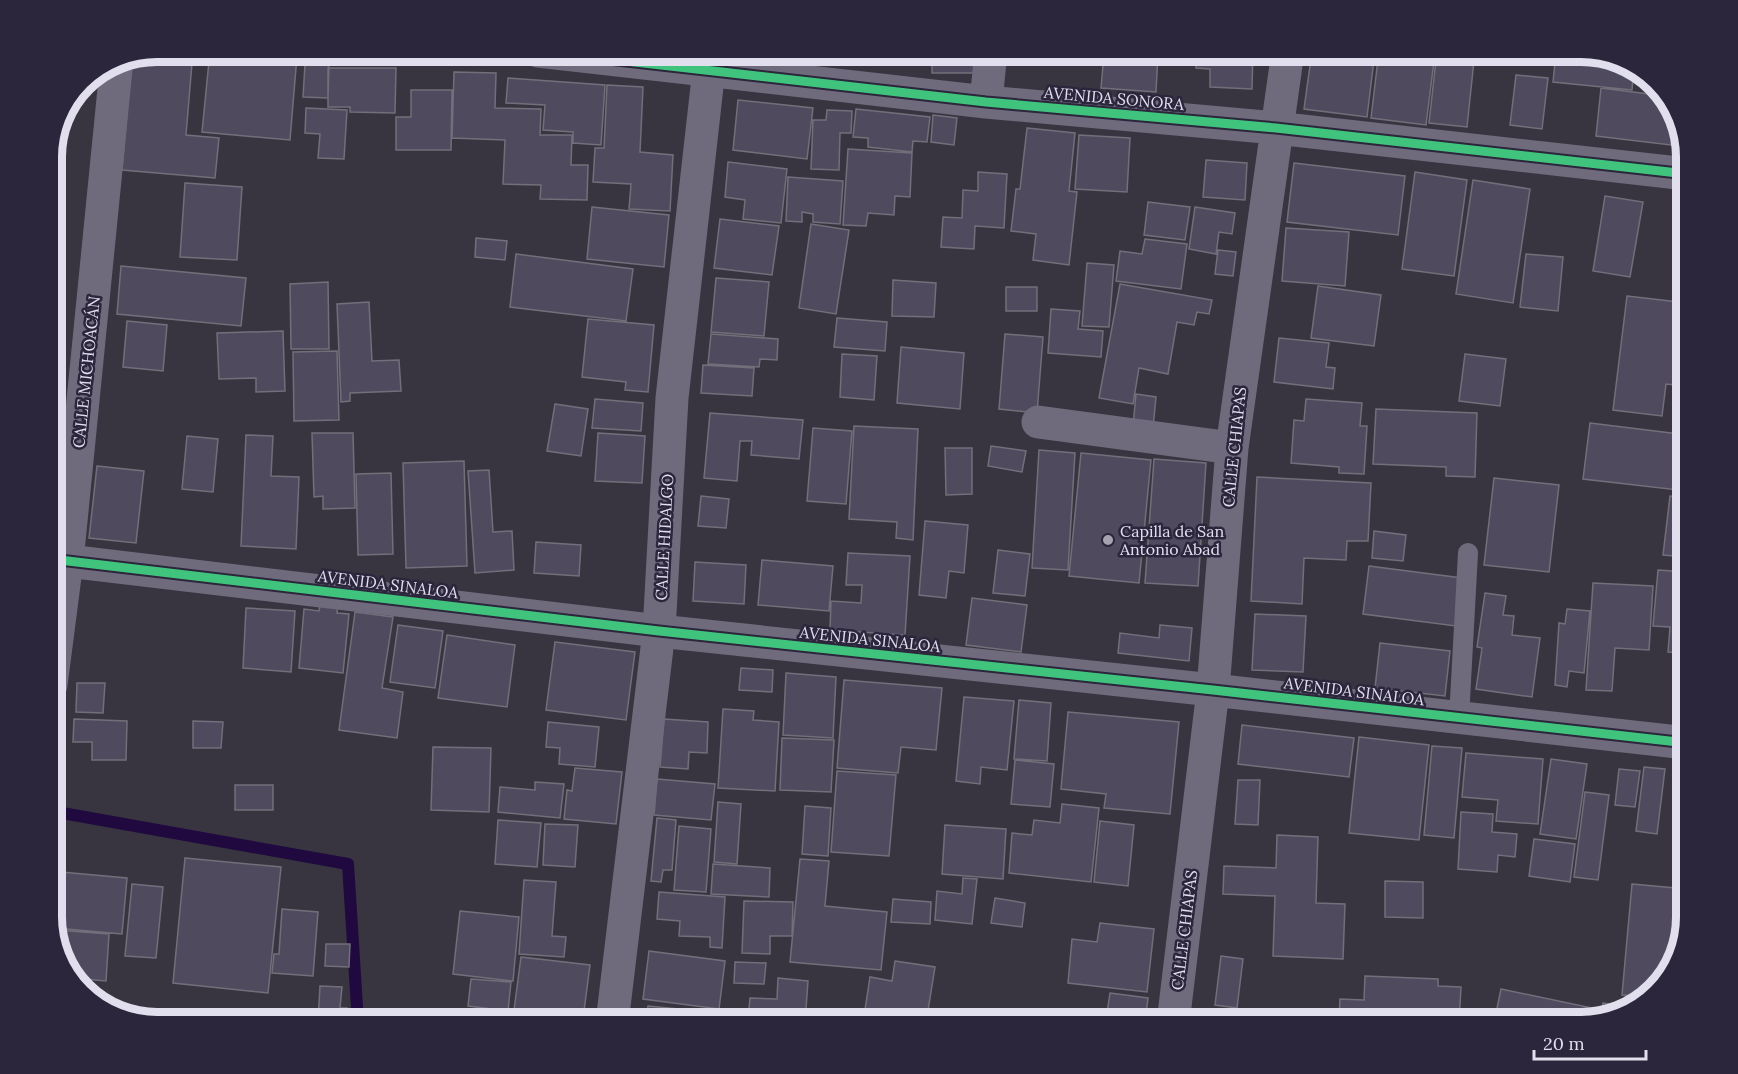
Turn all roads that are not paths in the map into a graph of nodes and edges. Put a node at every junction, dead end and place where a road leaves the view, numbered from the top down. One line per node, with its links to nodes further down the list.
1 (710, 61): 5 (street, AVENIDA SONORA); 13 (street, CALLE HIDALGO)
2 (990, 61): 5 (street)
3 (1286, 61): 6 (street, CALLE CHIAPAS)
4 (116, 71): 10 (street, CALLE MICHOACÁN)
5 (986, 102): 6 (street, AVENIDA SONORA)
6 (1276, 128): 7 (street, AVENIDA SONORA); 9 (street, CALLE CHIAPAS)
7 (1676, 173)
8 (1038, 422): 9 (street)
9 (1232, 448): 14 (street, CALLE CHIAPAS)
10 (62, 534)
11 (1468, 553): 15 (lane)
12 (62, 560): 13 (street, AVENIDA SINALOA)
13 (659, 632): 14 (street, AVENIDA SINALOA); 17 (street, CALLE HIDALGO)
14 (1214, 690): 15 (street, AVENIDA SINALOA); 18 (street, CALLE CHIAPAS)
15 (1459, 718): 16 (street, AVENIDA SINALOA)
16 (1676, 742)
17 (613, 1012)
18 (1174, 1012)

